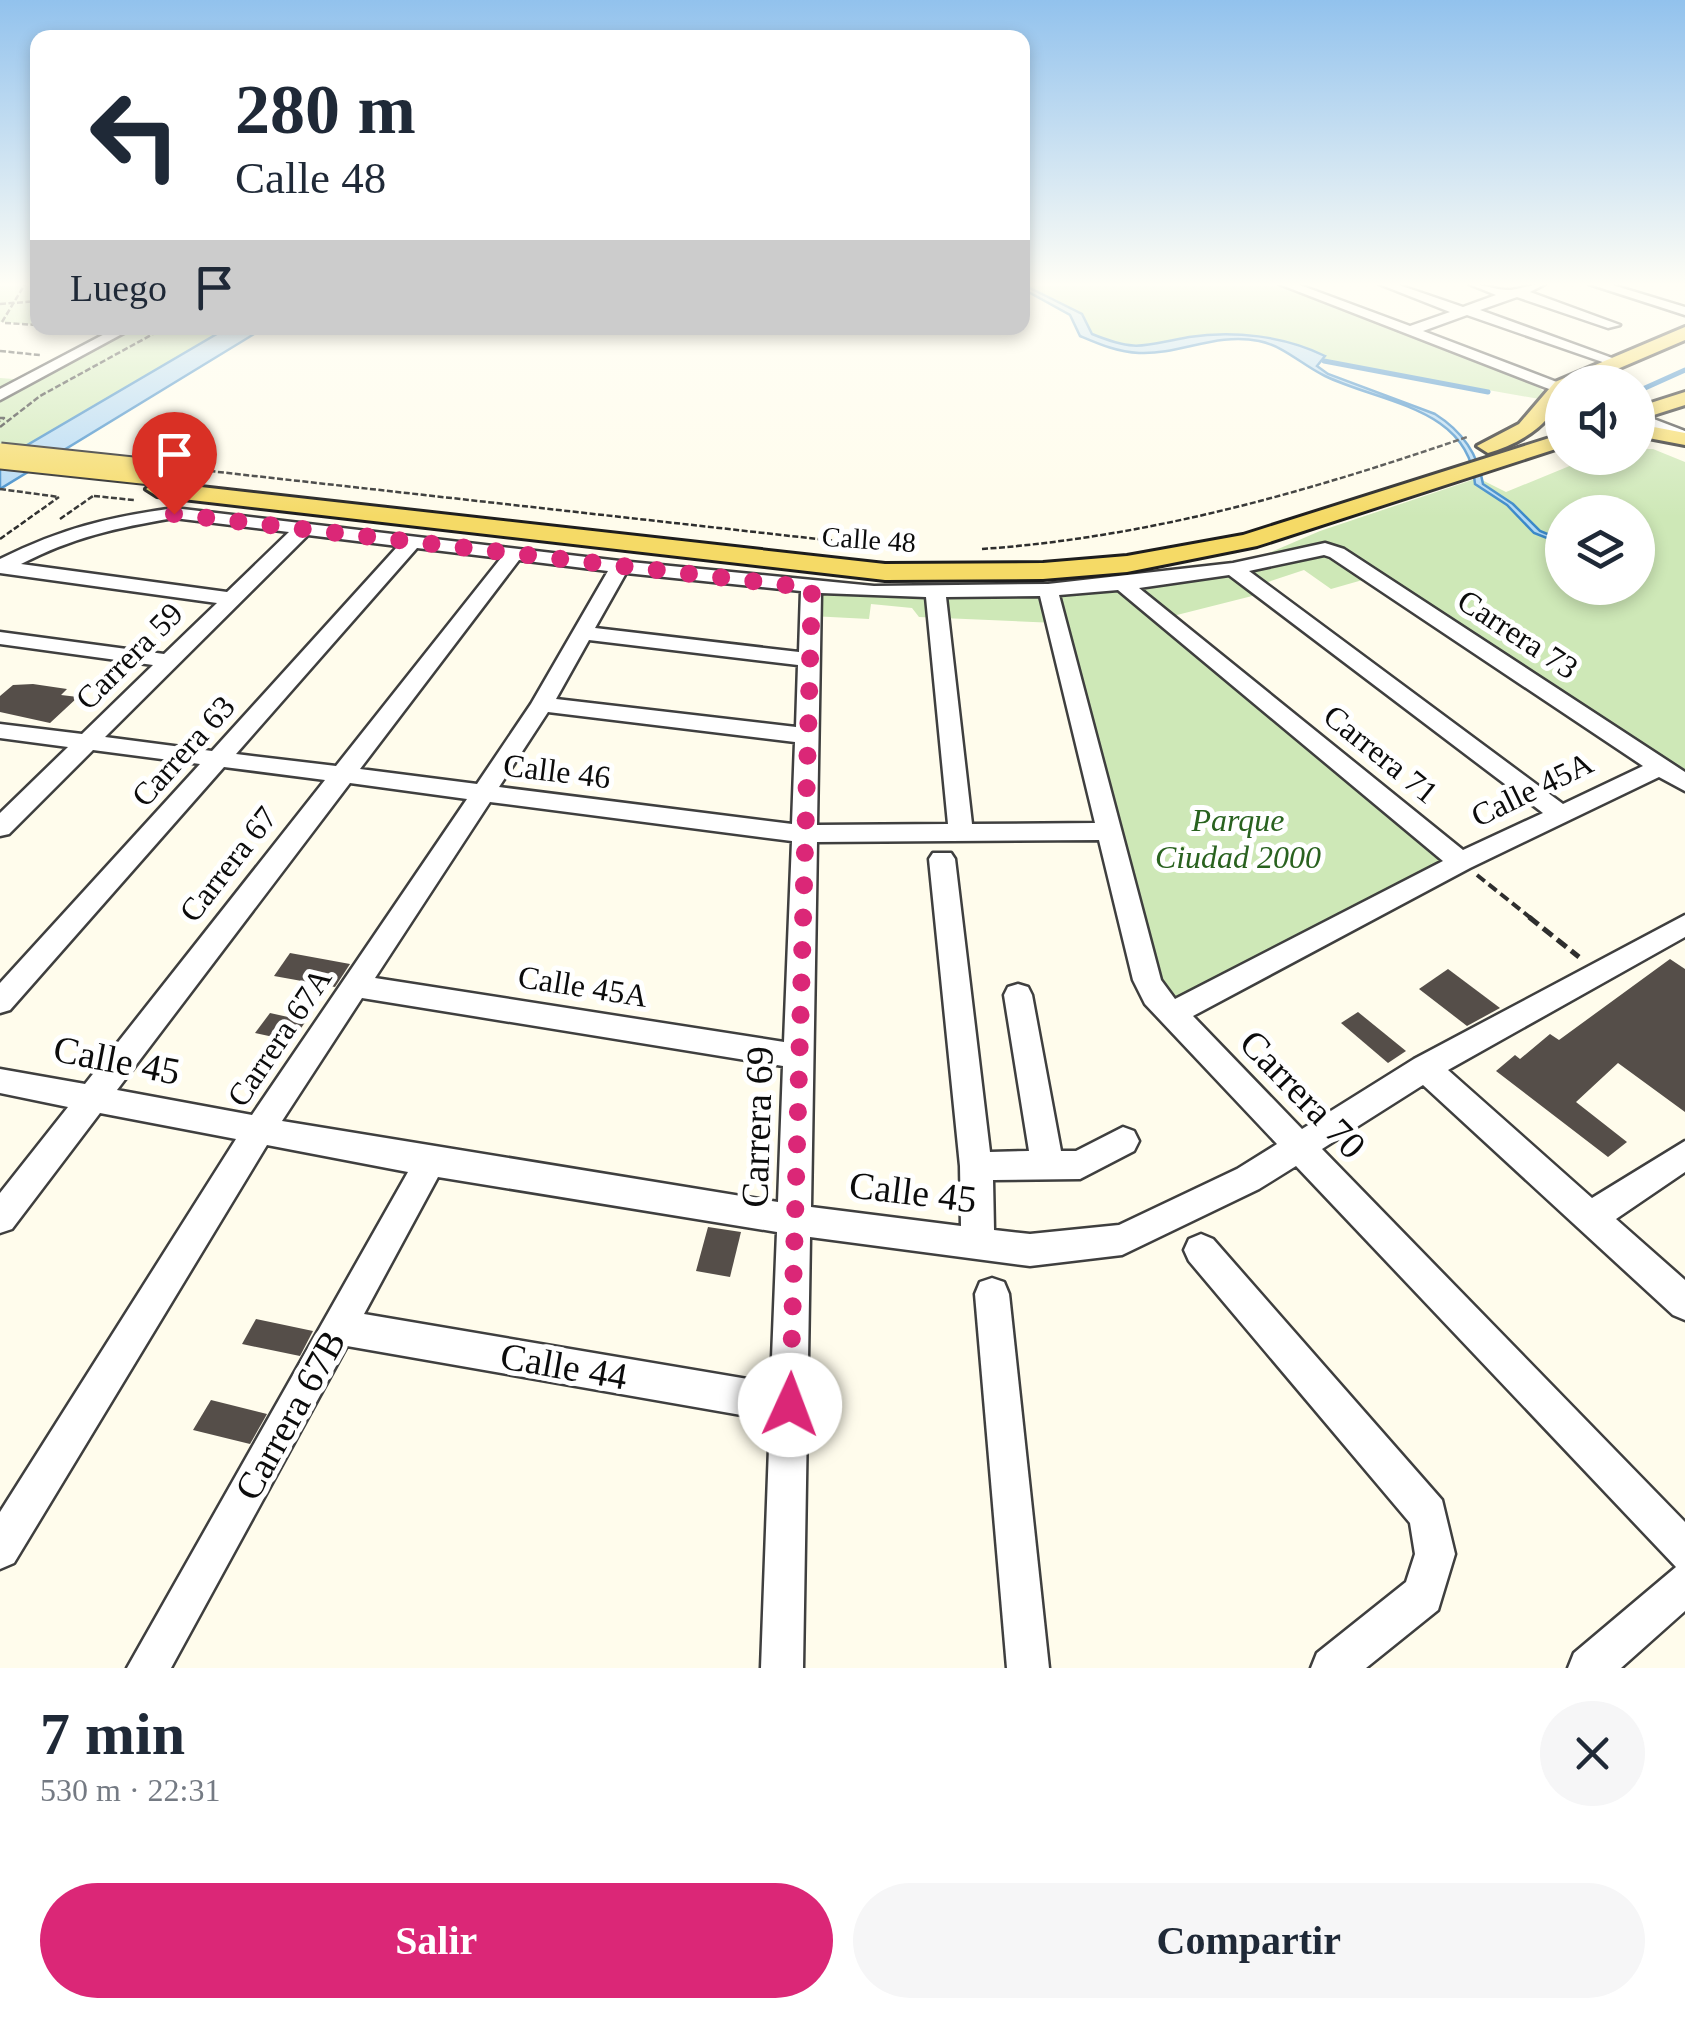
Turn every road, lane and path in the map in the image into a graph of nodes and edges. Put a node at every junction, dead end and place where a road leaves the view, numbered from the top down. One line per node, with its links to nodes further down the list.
1 (62, 362): 8 (street)
2 (102, 362): 13 (path)
3 (1491, 362): 6 (street)
4 (1618, 362): 5 (main road, Calle 48)
5 (1612, 365)
6 (1525, 375): 7 (main road)
7 (1545, 391)
8 (0, 395)
9 (1682, 401): 11 (main road)
10 (1545, 408): 34 (main road, Calle 48)
11 (1655, 410)
12 (1655, 424): 16 (street)
13 (0, 427)
14 (1655, 433): 16 (main road)
15 (1474, 435): 25 (path)
16 (1685, 438)
17 (1545, 446): 34 (main road, Calle 48)
18 (0, 456): 20 (main road, Calle 48, bridge)
19 (0, 472): 29 (main road, Calle 48)
20 (187, 472): 26 (path); 34 (main road, Calle 48)
21 (0, 489): 23 (path)
22 (303, 529): 24 (street, Calle 48); 30 (street, Calle 48); 38 (street, Carrera 59)
23 (0, 539)
24 (412, 542): 28 (street, Calle 48); 47 (street, Carrera 63)
25 (979, 549)
26 (924, 550)
27 (1313, 552): 32 (street, Calle 48); 48 (street, Carrera 73)
28 (514, 554): 31 (street, Calle 48); 49 (street, Carrera 67)
29 (746, 559): 33 (main road, Calle 48); 36 (main road)
30 (0, 567): 38 (street)
31 (620, 567): 36 (street, Calle 48); 39 (street, Carrera 67A)
32 (1232, 569): 35 (street, Calle 48); 52 (street)
33 (885, 572): 34 (main road, Calle 48); 36 (main road)
34 (1042, 572): 35 (street, Calle 48); 37 (street, Calle 48); 54 (street, Carrera 70)
35 (1122, 584): 58 (street, Carrera 71)
36 (812, 588): 37 (street, Calle 48); 41 (street, Carrera 69)
37 (936, 593): 55 (street)
38 (233, 599): 42 (street, Carrera 59)
39 (582, 632): 41 (street); 43 (street, Carrera 67A)
40 (0, 638): 42 (street)
41 (811, 660): 45 (street, Carrera 69)
42 (170, 661): 46 (street, Carrera 59)
43 (542, 704): 45 (street); 51 (street, Carrera 67A)
44 (0, 731): 46 (street, Calle 46)
45 (808, 736): 56 (street, Carrera 69)
46 (88, 742): 47 (street, Calle 46); 53 (street, Carrera 59)
47 (222, 757): 49 (street, Calle 46); 63 (street, Carrera 63)
48 (1660, 767): 50 (street, Carrera 73); 52 (street, Calle 45A)
49 (342, 776): 51 (street, Calle 46); 68 (street, Carrera 67)
50 (1685, 783)
51 (485, 795): 56 (street, Calle 46); 61 (street, Carrera 67A)
52 (1559, 813): 58 (street, Calle 45A)
53 (0, 828)
54 (1108, 831): 55 (street, Calle 46); 64 (street, Carrera 70)
55 (961, 833): 56 (street, Calle 46)
56 (806, 834): 65 (street, Carrera 69)
57 (942, 859): 74 (street)
58 (1461, 862): 60 (path); 64 (street, Calle 45A)
59 (1685, 925): 60 (street, Calle 45)
60 (1598, 973): 66 (street, Calle 45)
61 (356, 986): 65 (street, Calle 45A); 69 (street, Carrera 67A)
62 (1018, 995): 75 (street)
63 (0, 1002)
64 (1170, 1015): 71 (street, Carrera 70)
65 (799, 1056): 78 (street, Carrera 69)
66 (1424, 1068): 71 (street, Calle 45); 76 (street)
67 (0, 1082): 68 (street, Calle 45)
68 (90, 1098): 69 (street, Calle 45); 77 (street, Carrera 67)
69 (259, 1130): 73 (street, Calle 45); 85 (street, Carrera 67A)
70 (1124, 1141): 75 (street)
71 (1299, 1146): 79 (street, Calle 45); 86 (street, Carrera 70)
72 (1685, 1155): 76 (street)
73 (430, 1162): 78 (street, Calle 45); 83 (street, Carrera 67B)
74 (976, 1166): 75 (street); 79 (street)
75 (1048, 1168)
76 (1591, 1217): 82 (street)
77 (0, 1218)
78 (795, 1220): 79 (street, Calle 45); 84 (street, Carrera 69)
79 (978, 1243)
80 (1202, 1250): 91 (street)
81 (992, 1294): 90 (street)
82 (1685, 1302)
83 (339, 1326): 84 (street, Calle 44); 88 (street, Carrera 67B)
84 (790, 1405): 89 (street, Carrera 69)
85 (0, 1549)
86 (1685, 1551)
87 (1685, 1584): 92 (street)
88 (148, 1668)
89 (782, 1668)
90 (1028, 1668)
91 (1332, 1668)
92 (1589, 1668)

